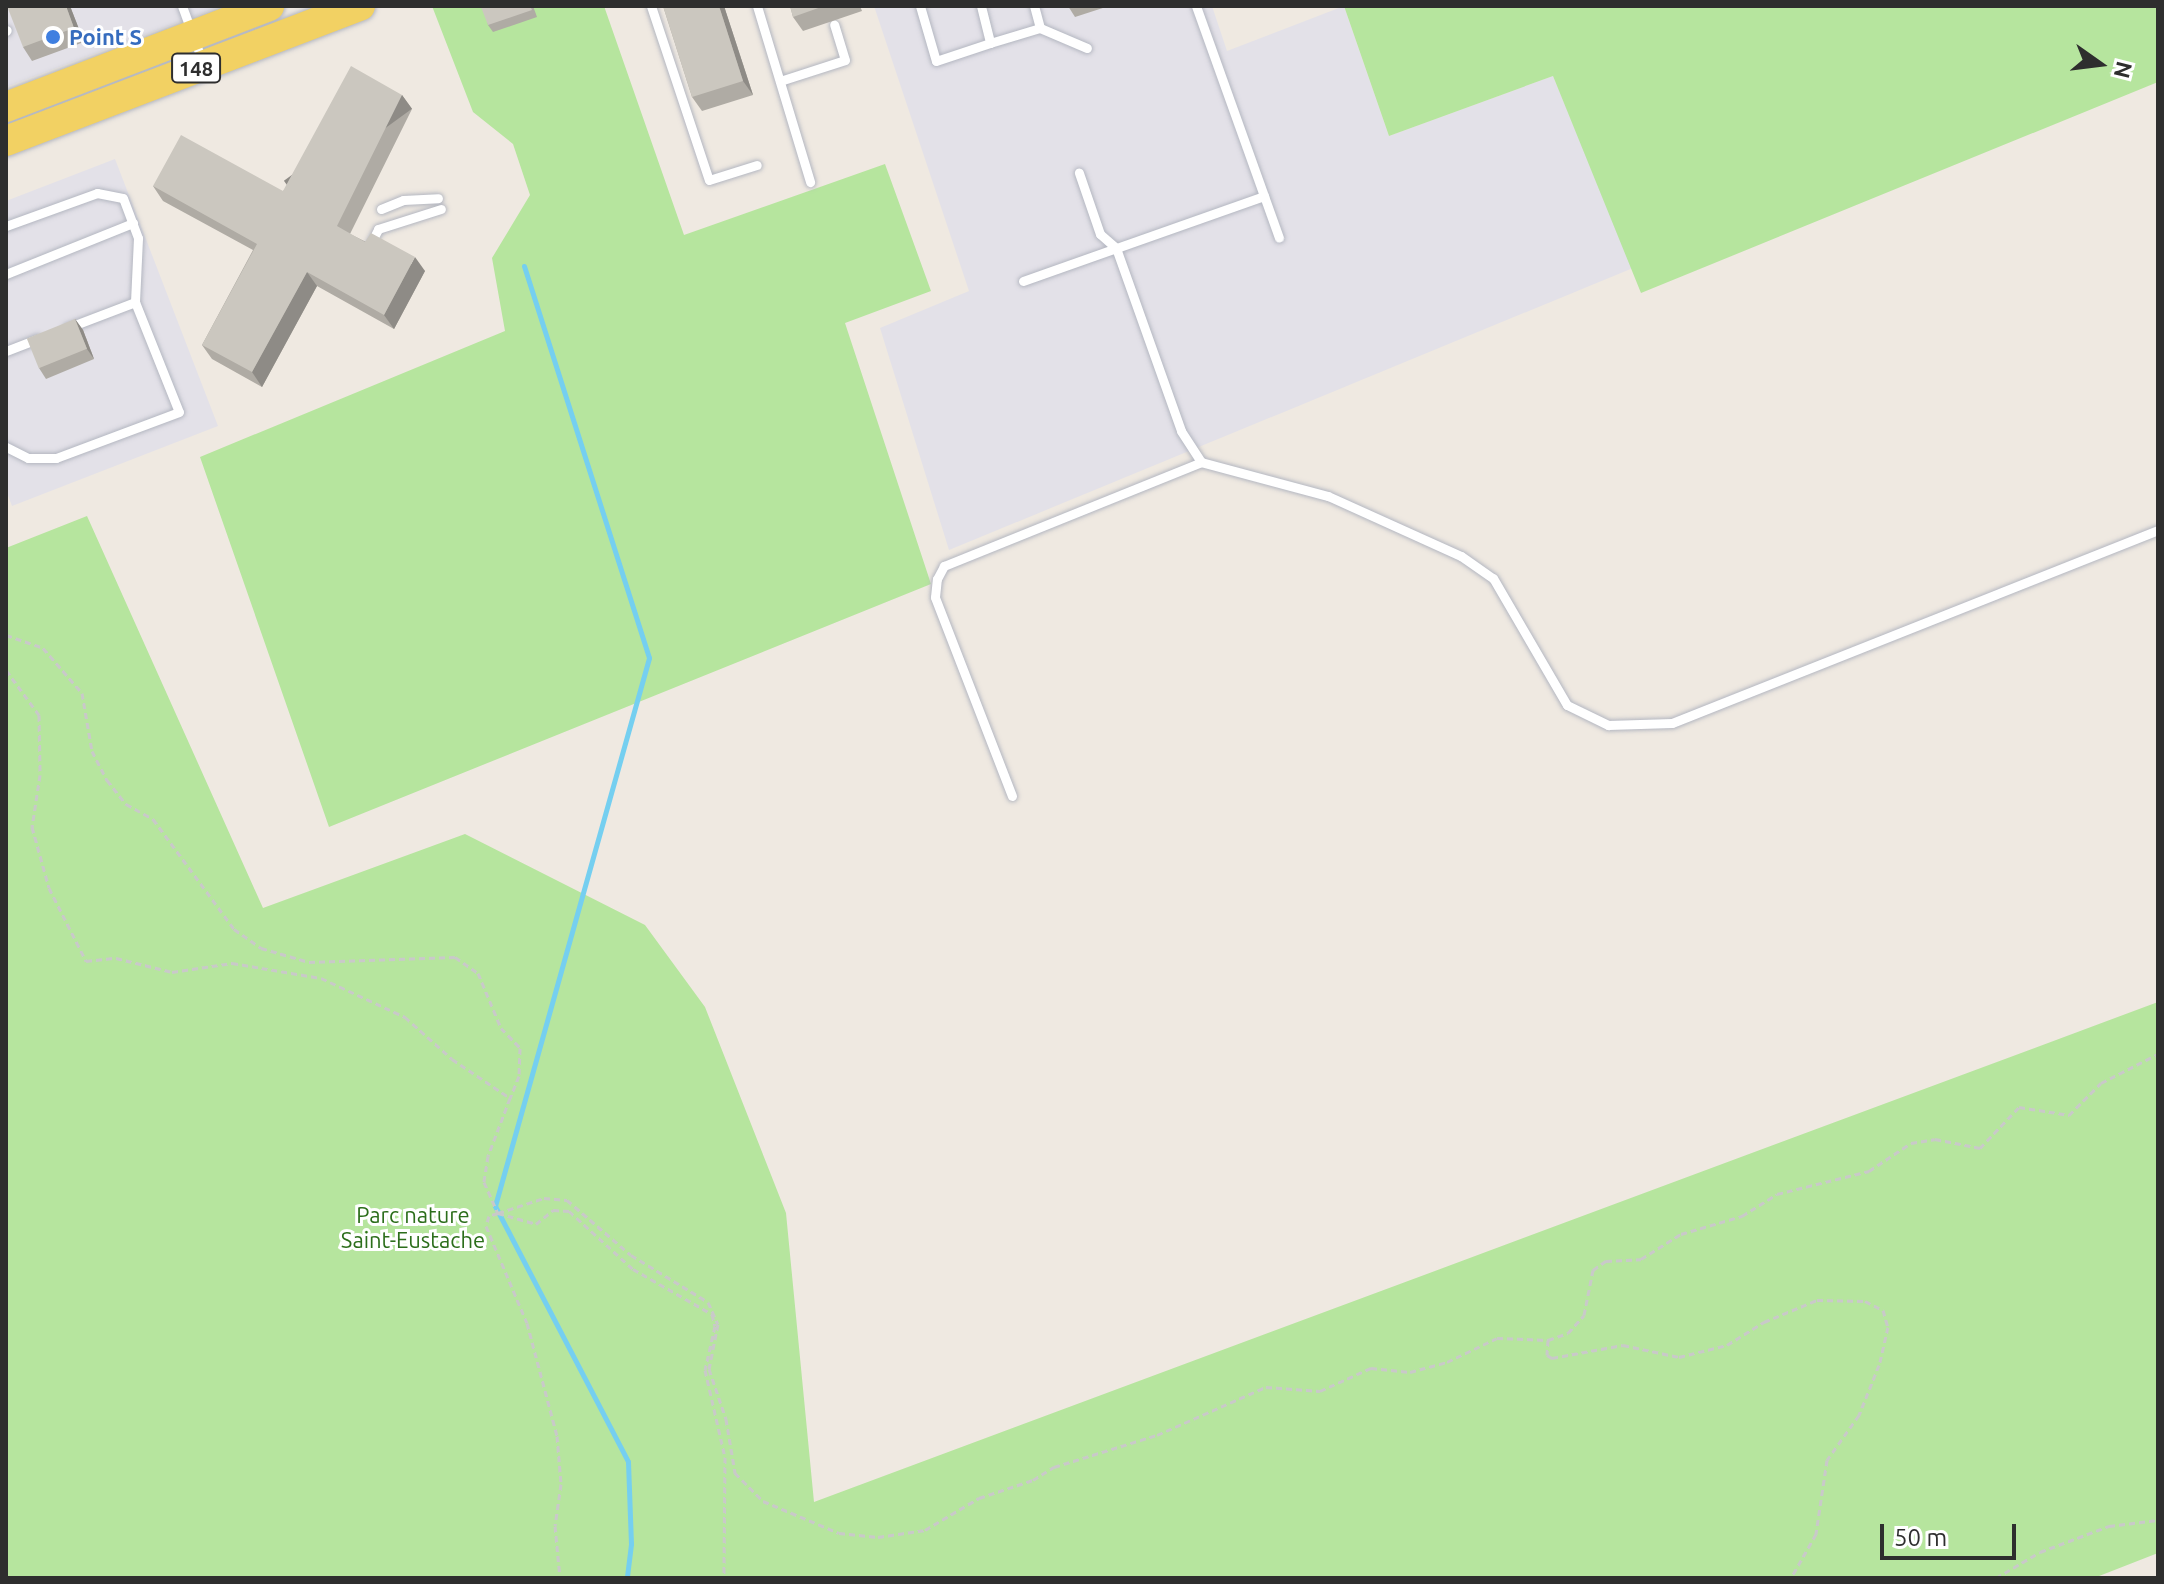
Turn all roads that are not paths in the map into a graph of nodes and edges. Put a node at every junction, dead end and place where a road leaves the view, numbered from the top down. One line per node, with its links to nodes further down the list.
1 (182, 6): 12 (lane)
2 (360, 6): 9 (main road, 148)
3 (651, 6): 19 (lane)
4 (757, 6): 16 (lane)
5 (920, 6): 13 (lane)
6 (981, 6): 13 (lane)
7 (1034, 6): 11 (lane)
8 (1196, 6): 22 (lane)
9 (264, 19): 12 (main road, 148); 15 (main road, 148)
10 (834, 25): 16 (lane)
11 (1040, 28): 13 (lane); 14 (lane)
12 (193, 35): 15 (lane); 17 (main road, 148)
13 (990, 43)
14 (1087, 48)
15 (204, 65): 18 (main road, 148)
16 (780, 81): 21 (lane)
17 (6, 107)
18 (7, 136)
19 (757, 165)
20 (1079, 173): 30 (lane)
21 (810, 182)
22 (1264, 196): 28 (lane); 30 (lane)
23 (438, 198): 24 (lane)
24 (381, 209)
25 (441, 209): 29 (lane)
26 (133, 223): 27 (lane); 31 (lane); 33 (lane)
27 (6, 226)
28 (1279, 238)
29 (368, 248)
30 (1116, 248): 32 (lane); 36 (lane)
31 (6, 274)
32 (1023, 281)
33 (135, 302): 34 (lane); 35 (lane)
34 (6, 351)
35 (6, 447)
36 (1201, 462): 37 (lane); 38 (lane)
37 (2158, 530)
38 (1012, 796)

